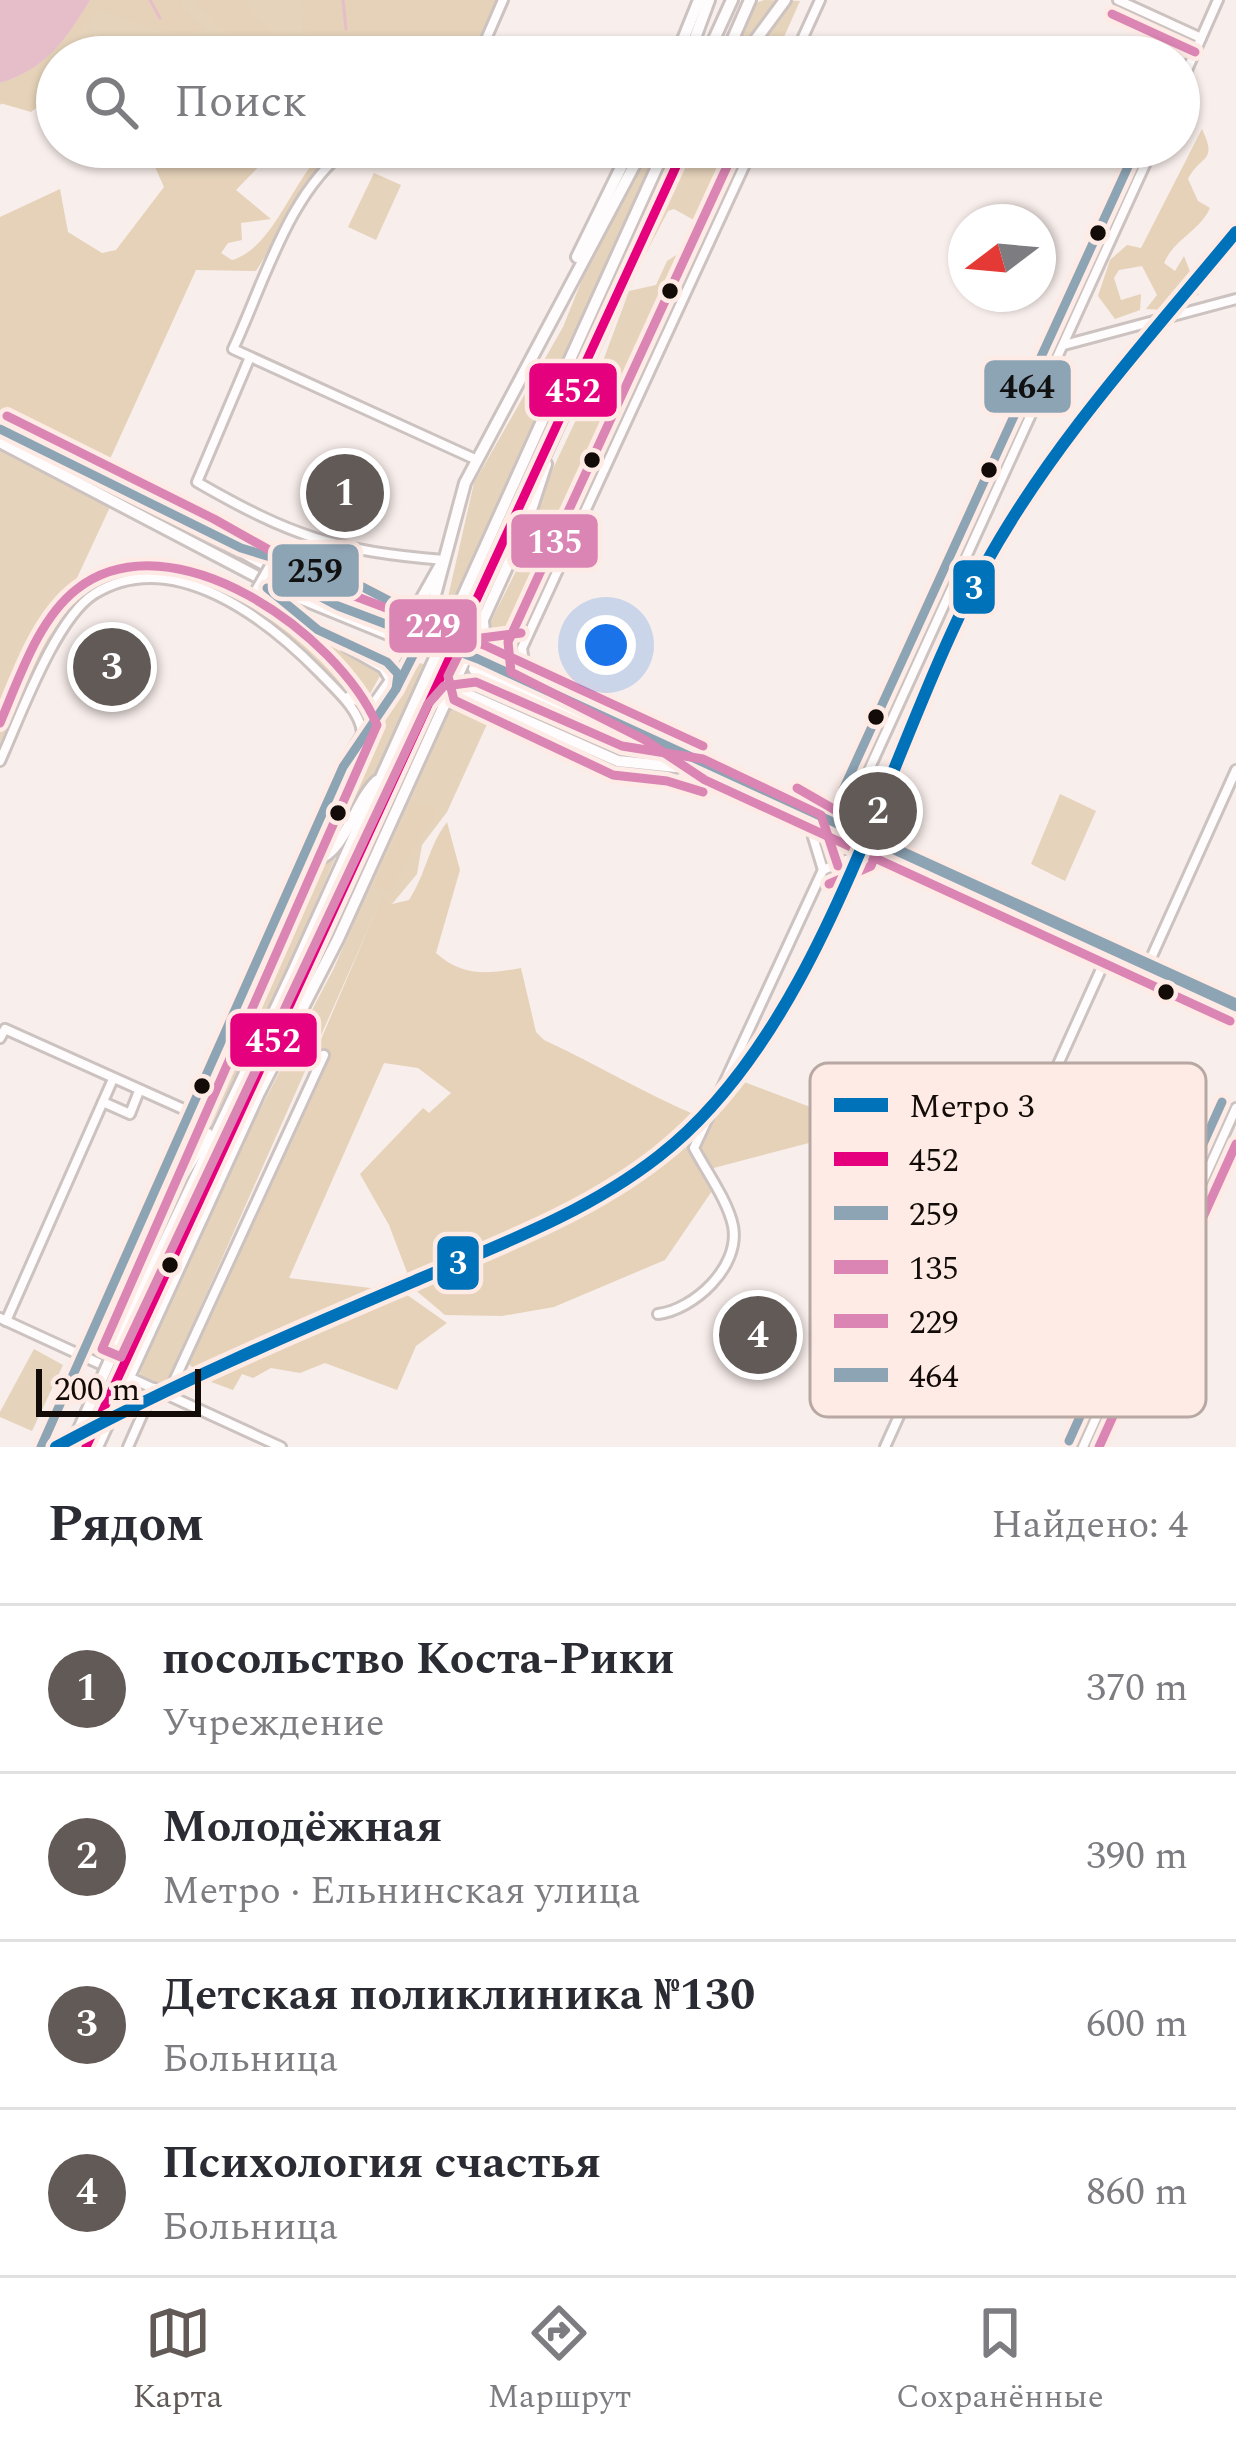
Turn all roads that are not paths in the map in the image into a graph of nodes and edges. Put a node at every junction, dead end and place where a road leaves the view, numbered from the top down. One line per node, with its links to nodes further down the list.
1 (503, 0): 10 (street)
2 (699, 0): 11 (main road)
3 (709, 0): 12 (main road)
4 (732, 0): 13 (main road)
5 (750, 0): 14 (main road)
6 (785, 0): 15 (main road)
7 (820, 0): 16 (street)
8 (1118, 0): 17 (street)
9 (1218, 0): 18 (street)
10 (487, 36)
11 (684, 36)
12 (696, 36)
13 (716, 36)
14 (734, 36)
15 (758, 36)
16 (804, 36)
17 (1198, 36)
18 (1202, 38): 19 (street)
19 (1200, 42)
20 (325, 168): 30 (street)
21 (620, 168): 27 (main road)
22 (633, 168): 27 (main road)
23 (657, 168): 56 (main road)
24 (675, 168): 31 (main road)
25 (743, 168): 44 (street)
26 (1143, 168): 29 (street)
27 (570, 285): 34 (main road)
28 (1236, 299): 29 (street)
29 (1063, 345): 58 (street)
30 (250, 357): 34 (street); 36 (street)
31 (560, 421): 41 (main road); 70 (main road)
32 (0, 429): 35 (main road)
33 (0, 442): 38 (main road)
34 (476, 460): 37 (main road)
35 (207, 532): 38 (main road); 39 (main road)
36 (288, 532): 37 (street); 40 (street, bridge)
37 (444, 560): 39 (main road); 42 (main road)
38 (233, 561): 43 (main road)
39 (400, 605): 42 (main road)
40 (244, 610): 47 (street); 52 (street)
41 (483, 619): 45 (main road); 50 (main road)
42 (430, 622): 48 (main road)
43 (335, 639): 47 (street); 48 (main road)
44 (522, 648): 45 (street); 46 (street)
45 (500, 650): 46 (main road); 49 (main road)
46 (527, 668): 53 (main road)
47 (331, 684): 51 (street)
48 (396, 688): 51 (main road)
49 (472, 696): 50 (main road); 55 (main road)
50 (442, 710): 67 (main road)
51 (362, 734): 65 (main road)
52 (0, 761)
53 (711, 766): 55 (main road); 57 (main road)
54 (1236, 770): 69 (street)
55 (698, 773): 57 (main road)
56 (383, 774): 65 (main road); 80 (main road)
57 (754, 793): 59 (main road); 61 (main road)
58 (857, 796): 59 (street); 60 (street)
59 (825, 812): 60 (street); 61 (street); 63 (main road)
60 (864, 825): 63 (street)
61 (812, 827): 62 (street); 63 (main road)
62 (815, 844): 64 (street); 66 (street)
63 (866, 846): 64 (street); 68 (main road)
64 (849, 860): 66 (street)
65 (304, 861): 81 (main road)
66 (823, 870): 83 (street)
67 (338, 939): 70 (main road); 85 (main road)
68 (1107, 955): 69 (main road); 72 (main road); 75 (street)
69 (1147, 967): 71 (main road)
70 (308, 975): 95 (main road, bridge)
71 (1236, 1007)
72 (1236, 1019)
73 (0, 1038): 76 (street)
74 (324, 1055): 89 (street)
75 (1058, 1063)
76 (113, 1079): 77 (street); 78 (street)
77 (139, 1091): 78 (street); 81 (street)
78 (103, 1102): 84 (street)
79 (1236, 1108): 82 (street)
80 (225, 1112): 85 (main road); 94 (main road, bridge)
81 (191, 1113): 86 (main road)
82 (1206, 1174)
83 (658, 1314)
84 (3, 1320): 86 (street)
85 (138, 1354): 87 (main road)
86 (82, 1356): 87 (street); 93 (main road)
87 (128, 1377): 88 (street); 96 (main road)
88 (154, 1388): 89 (street); 90 (street)
89 (171, 1397): 90 (street); 98 (street)
90 (144, 1413): 97 (street)
91 (899, 1417): 99 (street)
92 (1097, 1417): 100 (street)
93 (41, 1447)
94 (71, 1447)
95 (86, 1447)
96 (97, 1447)
97 (128, 1447)
98 (281, 1447)
99 (885, 1447)
100 (1083, 1447)

